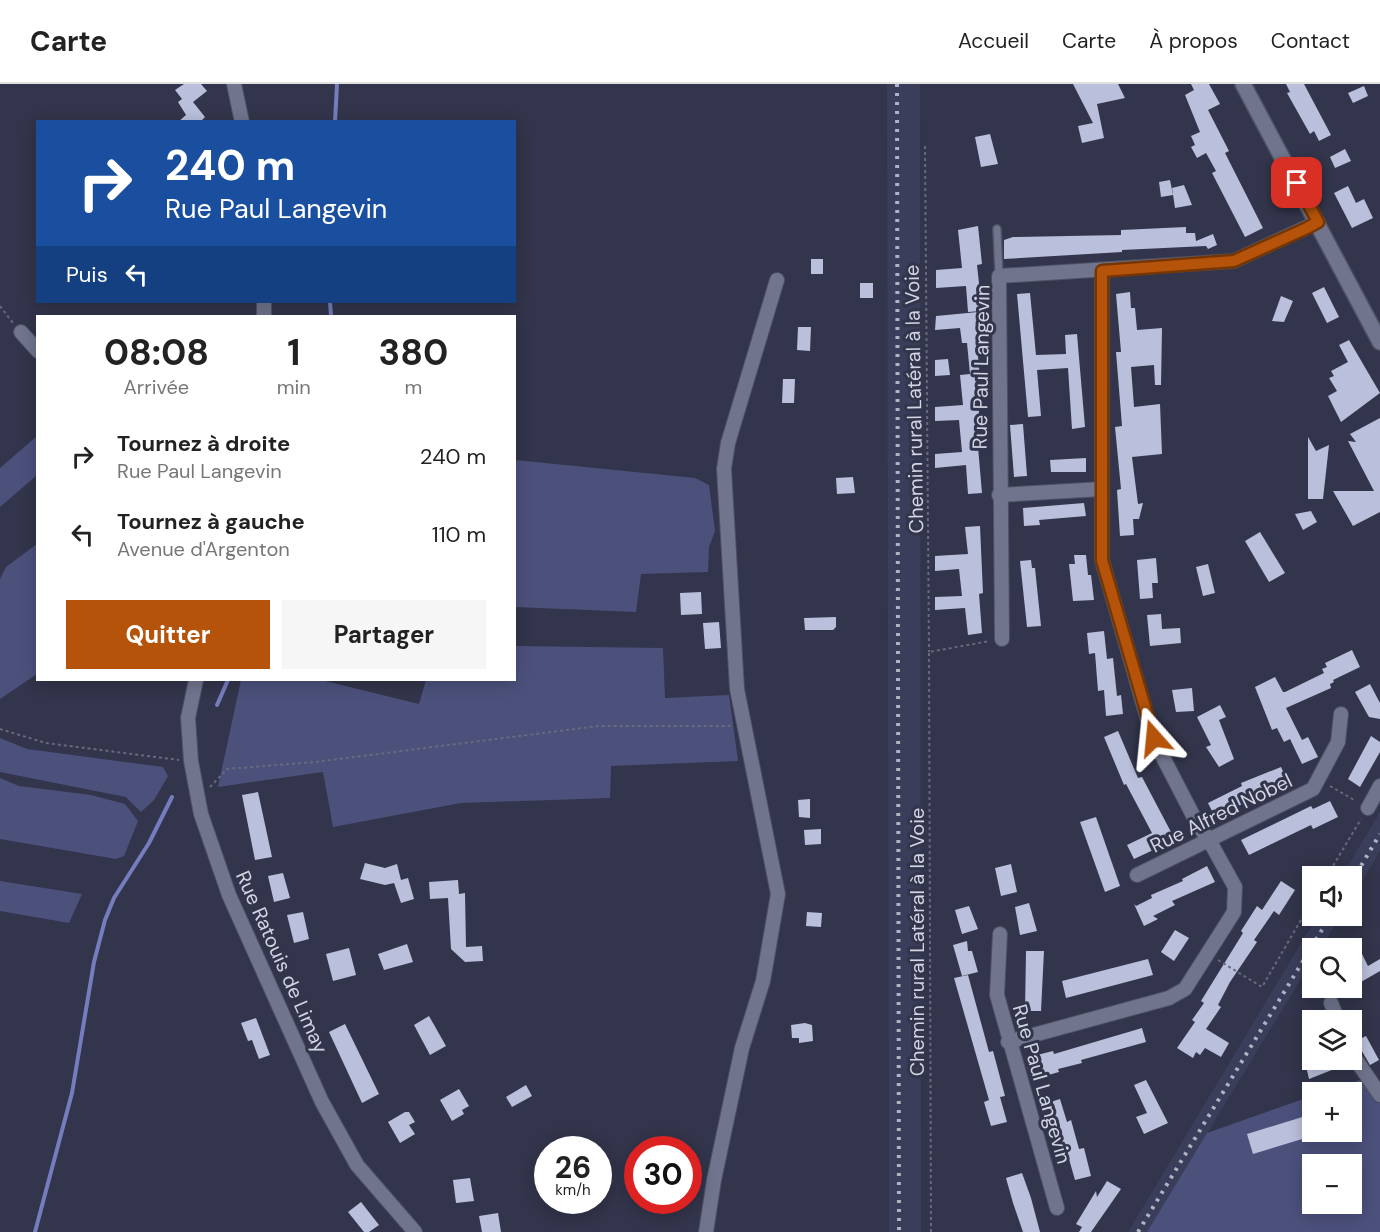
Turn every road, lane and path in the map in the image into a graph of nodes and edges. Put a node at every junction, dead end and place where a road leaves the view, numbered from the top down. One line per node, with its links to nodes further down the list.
1 (234, 84): 3 (street)
2 (1243, 84): 5 (main road)
3 (242, 120)
4 (925, 146): 17 (path, Chemin rural Latéral à la Voie)
5 (1318, 222): 7 (street, Rue Paul Langevin); 12 (main road)
6 (997, 229): 8 (lane)
7 (1102, 271): 8 (street, Rue Paul Langevin); 14 (street)
8 (999, 276): 15 (street, Rue Paul Langevin)
9 (777, 280): 20 (street)
10 (0, 306): 11 (path)
11 (21, 332): 13 (street)
12 (1380, 342)
13 (36, 349)
14 (1102, 489): 15 (street); 27 (street)
15 (999, 495): 16 (street, Rue Paul Langevin)
16 (1002, 639): 17 (path)
17 (929, 652): 41 (path, Chemin rural Latéral à la Voie)
18 (196, 681): 22 (street, Rue Ratouis de Limay)
19 (1341, 714): 23 (street, Rue Alfred Nobel)
20 (745, 726): 25 (path); 40 (street)
21 (0, 729): 22 (path)
22 (191, 761): 25 (street, Rue Ratouis de Limay)
23 (1319, 781): 26 (path); 27 (street, Rue Alfred Nobel)
24 (1380, 786): 26 (street)
25 (198, 800): 39 (street, Rue Ratouis de Limay)
26 (1368, 808): 28 (path)
27 (1209, 840): 29 (street, Rue Alfred Nobel); 32 (street)
28 (1333, 866)
29 (1137, 875)
30 (1302, 918): 32 (path)
31 (1000, 934): 35 (street, Rue Paul Langevin)
32 (1208, 954): 35 (street)
33 (1330, 1003): 34 (street)
34 (1333, 1010)
35 (1008, 1042): 38 (street, Rue Paul Langevin)
36 (1362, 1069): 37 (street)
37 (1380, 1095)
38 (1057, 1208)
39 (415, 1232)
40 (706, 1232)
41 (931, 1232)

